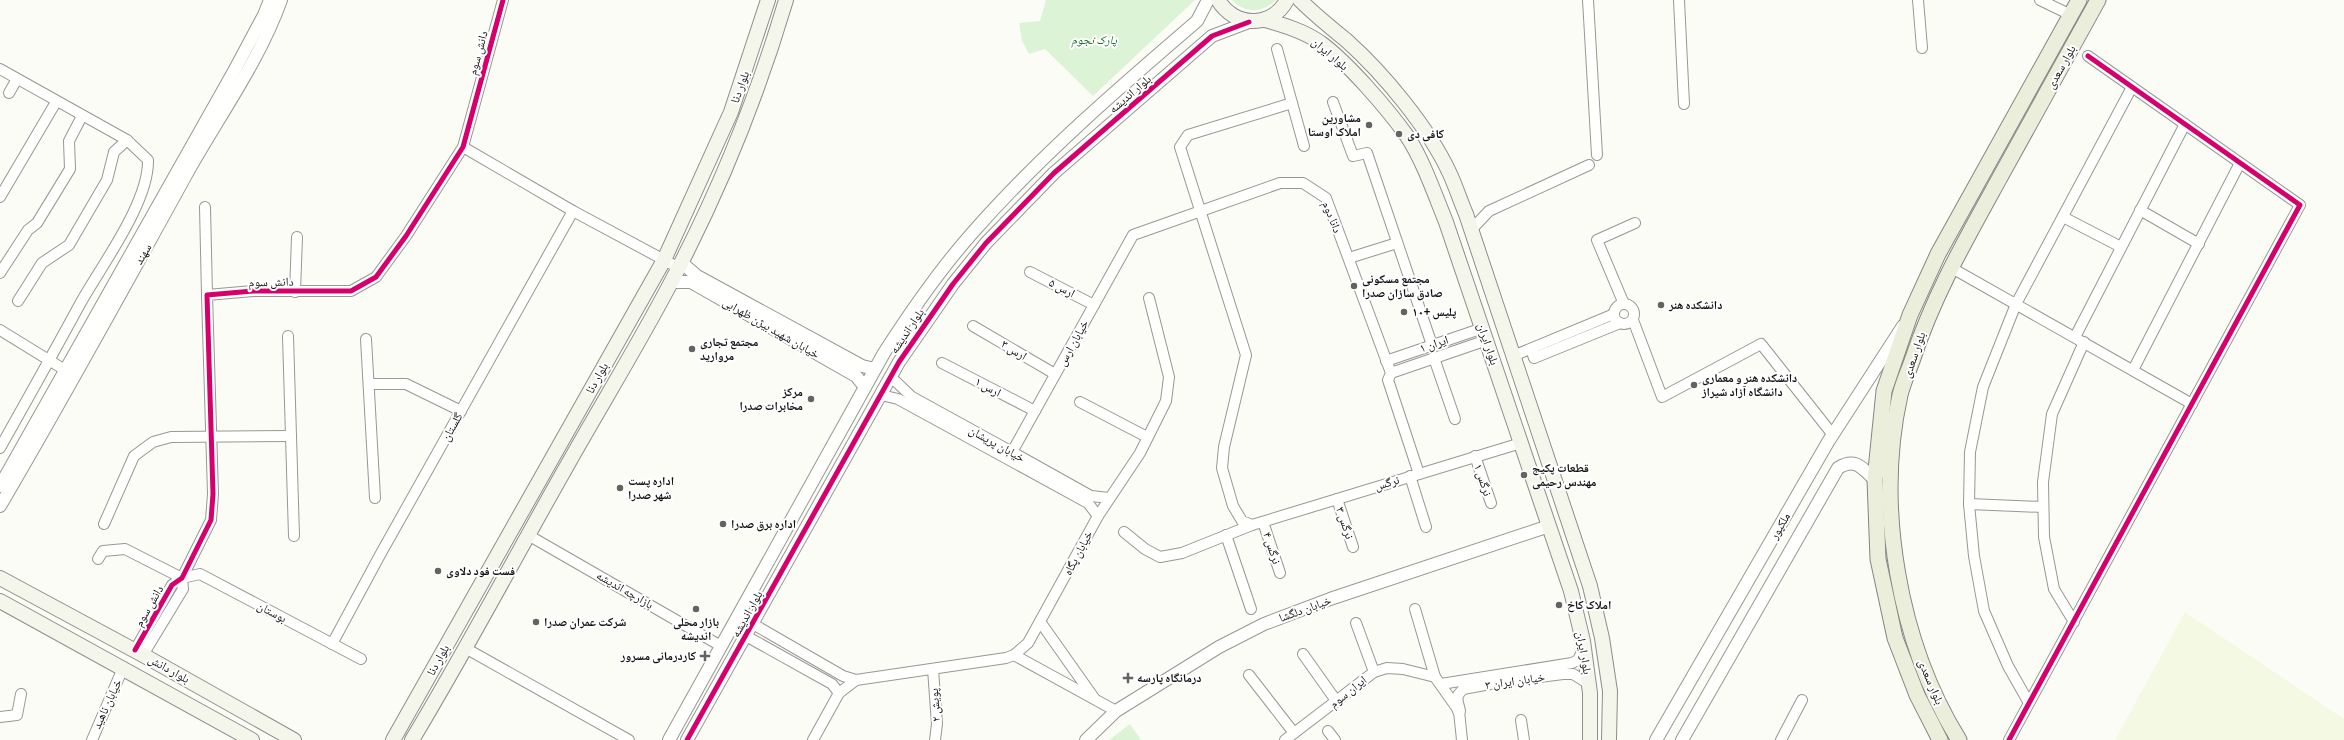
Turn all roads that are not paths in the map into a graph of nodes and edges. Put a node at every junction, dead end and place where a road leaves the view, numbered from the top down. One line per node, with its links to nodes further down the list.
1 (270, 0): 88 (street, سهند)
2 (281, 0): 88 (street, سهند)
3 (503, 0): 37 (street, دانش سوم)
4 (768, 0): 55 (main road, بلوار دنا)
5 (786, 0): 56 (main road, بلوار دنا)
6 (1208, 0): 85 (street, بلوار اندیشه)
7 (1218, 0): 18 (main road)
8 (1286, 0): 17 (main road)
9 (1300, 0): 25 (main road, بلوار ایران)
10 (1588, 0): 38 (street)
11 (1679, 0): 32 (street)
12 (1918, 0): 20 (street)
13 (2040, 0): 16 (street)
14 (2079, 0): 16 (main road, بلوار سعدی)
15 (2098, 0): 19 (main road, بلوار سعدی)
16 (2071, 15): 19 (main road); 69 (main road, بلوار سعدی)
17 (1265, 20): 18 (main road); 28 (main road, بلوار ایران)
18 (1249, 22): 90 (street, بلوار اندیشه)
19 (2085, 24): 57 (main road, بلوار سعدی)
20 (1922, 48)
21 (1277, 49): 31 (street)
22 (2088, 56): 26 (street)
23 (0, 69): 24 (street)
24 (17, 79): 27 (street); 29 (street)
25 (1386, 80): 28 (main road); 48 (main road, بلوار ایران)
26 (2132, 87): 34 (street); 46 (street)
27 (9, 92)
28 (1371, 92): 74 (main road, بلوار ایران)
29 (56, 102): 33 (street); 41 (street)
30 (1333, 102): 51 (street)
31 (1292, 103): 36 (street); 45 (street)
32 (1684, 104)
33 (82, 116): 35 (street); 59 (street)
34 (2185, 124): 39 (street); 43 (street)
35 (127, 140): 64 (street); 82 (street)
36 (1304, 146)
37 (463, 147): 44 (street); 61 (street, دانش سوم)
38 (1597, 155)
39 (2240, 163): 52 (street); 95 (street)
40 (1589, 165): 48 (street)
41 (0, 197)
42 (205, 207): 62 (street, دانش سوم)
43 (2140, 210): 52 (street); 53 (street)
44 (573, 211): 55 (street); 96 (street, گلستان)
45 (1200, 211): 49 (street, دانا دوم); 54 (street, دانا دوم); 120 (street)
46 (2063, 217): 53 (street); 66 (street)
47 (1635, 223): 65 (street)
48 (1471, 230): 80 (main road, بلوار ایران)
49 (1133, 235): 67 (street, خیابان ارس)
50 (297, 237): 61 (street)
51 (1397, 243): 54 (street); 78 (street)
52 (2199, 244): 86 (street)
53 (2121, 247): 77 (street)
54 (1349, 258): 83 (street, دانا دوم)
55 (664, 260): 56 (street); 172 (main road, بلوار دنا)
56 (680, 265): 60 (main road, بلوار دنا); 85 (street, خیابان شهید بیژن ظهرابی)
57 (1950, 268): 66 (street); 190 (main road, بلوار سعدی)
58 (1030, 272): 67 (street, ارس ۵)
59 (0, 273)
60 (671, 282): 92 (street, خیابان شهید بیژن ظهرابی); 124 (main road, بلوار دنا)
61 (295, 292): 62 (street, دانش سوم)
62 (207, 296): 101 (street, دانش سوم)
63 (1149, 298): 102 (street, خیابان پگاه)
64 (18, 301)
65 (1624, 304): 68 (street); 70 (street)
66 (2016, 304): 77 (street); 114 (street)
67 (1094, 305): 89 (street, خیابان ارس)
68 (1614, 314): 71 (street); 79 (street)
69 (1910, 315): 99 (street, ملکپور); 108 (main road, بلوار سعدی)
70 (1633, 320): 71 (street); 99 (street)
71 (1620, 324): 79 (street)
72 (973, 326): 89 (street, ارس ۳)
73 (0, 330): 82 (street)
74 (1485, 334): 78 (street, ایران ۱); 81 (street, ایران ۱); 103 (main road, بلوار ایران)
75 (288, 336): 100 (street)
76 (366, 339): 91 (street)
77 (2079, 339): 86 (street); 116 (street)
78 (1432, 345): 83 (street, ایران ۱)
79 (1531, 348): 80 (street)
80 (1513, 356): 185 (main road, بلوار ایران)
81 (1434, 358): 87 (street, ایران ۱); 98 (street)
82 (49, 359): 88 (street); 104 (street)
83 (1386, 360): 87 (street, دانا دوم)
84 (942, 363): 97 (street, ارس ۱)
85 (875, 369): 92 (street, بلوار اندیشه)
86 (2133, 370): 95 (street)
87 (1391, 372): 107 (street)
88 (70, 373): 109 (street, سهند); 115 (street, سهند)
89 (1055, 374): 97 (street, خیابان ارس)
90 (891, 377): 93 (street, بلوار اندیشه); 105 (street, خیابان پریشان)
91 (369, 384): 96 (street); 110 (street)
92 (865, 387): 143 (street, بلوار اندیشه)
93 (881, 395): 117 (street, خیابان پریشان); 140 (street, بلوار اندیشه)
94 (1080, 402): 102 (street)
95 (2192, 404): 137 (street)
96 (461, 411): 142 (street, گلستان)
97 (1035, 411): 105 (street, خیابان ارس)
98 (1454, 419)
99 (1833, 434): 186 (street, ملکپور)
100 (291, 436): 101 (street); 126 (street)
101 (212, 437): 119 (street); 131 (street, دانش سوم)
102 (1147, 437): 111 (street, خیابان پگاه)
103 (1521, 443): 106 (street, نرگس); 121 (main road, بلوار ایران)
104 (0, 448)
105 (1012, 452): 111 (street, خیابان پریشان)
106 (1476, 456): 107 (street, نرگس); 113 (street, نرگس ۱)
107 (1414, 475): 112 (street, نرگس); 122 (street)
108 (1875, 480): 187 (street, ملکپور); 189 (main road, بلوار سعدی)
109 (0, 486)
110 (375, 498)
111 (1109, 498): 117 (street, خیابان پگاه)
112 (1337, 499): 118 (street, نرگس); 127 (street, نرگس ۳)
113 (1491, 503)
114 (1969, 504): 116 (street); 162 (street)
115 (0, 506)
116 (2043, 507): 137 (street)
117 (1098, 516): 138 (street, خیابان پگاه)
118 (1263, 522): 120 (street, نرگس); 129 (street, نرگس ۴)
119 (104, 524)
120 (1252, 525): 125 (street, نرگس)
121 (1549, 526): 144 (main road, بلوار ایران); 164 (street, خیابان دلگشا)
122 (1426, 527)
123 (1124, 532): 125 (street, نرگس)
124 (528, 535): 143 (street, بازارچه اندیشه); 145 (main road, بلوار دنا)
125 (1226, 535): 135 (street)
126 (294, 536)
127 (1353, 547)
128 (98, 559): 131 (street)
129 (1280, 574)
130 (0, 578): 132 (main road, بلوار دانش)
131 (182, 578): 142 (street, بوستان); 146 (street, دانش سوم)
132 (22, 590): 134 (main road); 146 (main road, بلوار دانش)
133 (0, 601): 134 (main road, بلوار دانش)
134 (13, 608): 150 (main road, بلوار دانش)
135 (1251, 609)
136 (1415, 609): 155 (street)
137 (2074, 622): 162 (street)
138 (1041, 623): 148 (street, خیابان پگاه); 160 (street)
139 (1356, 623): 152 (street)
140 (753, 624): 141 (street, بلوار اندیشه); 154 (street, خیابان پگاه)
141 (746, 636): 157 (street); 176 (street, بلوار اندیشه)
142 (332, 644): 149 (street, بوستان)
143 (721, 646): 175 (street, بلوار اندیشه)
144 (1584, 647): 155 (street, خیابان ایران ۳); 156 (main road, بلوار ایران)
145 (466, 649): 173 (main road, بلوار دنا); 174 (street)
146 (139, 653): 171 (main road, بلوار دانش)
147 (1303, 654): 161 (street)
148 (1014, 655): 151 (street, خیابان پگاه); 160 (street)
149 (361, 659)
150 (123, 668): 169 (street, خیابان ناهید); 170 (main road, بلوار دانش)
151 (933, 669): 154 (street, خیابان پگاه); 178 (street, پویش ۲)
152 (1374, 672): 155 (street, ایران سوم); 161 (street, ایران سوم)
153 (1249, 675): 168 (street)
154 (856, 680): 157 (street, خیابان پگاه)
155 (1438, 681): 163 (street)
156 (1589, 684): 163 (street, خیابان ایران ۳); 184 (main road, بلوار ایران)
157 (839, 693): 177 (street)
158 (21, 694): 165 (street)
159 (1802, 700): 188 (street)
160 (1096, 701): 164 (street)
161 (1337, 702): 168 (street, ایران سوم)
162 (2029, 703): 191 (street)
163 (1458, 707): 182 (street)
164 (1116, 711): 179 (street, خیابان دلگشا)
165 (0, 716)
166 (1521, 720): 183 (street)
167 (1328, 731): 181 (street)
168 (1294, 733): 180 (street, ایران سوم)
169 (92, 740)
170 (252, 740)
171 (294, 740)
172 (393, 740)
173 (412, 740)
174 (629, 740)
175 (669, 740)
176 (687, 740)
177 (812, 740)
178 (935, 740)
179 (1086, 740)
180 (1285, 740)
181 (1335, 740)
182 (1462, 740)
183 (1524, 740)
184 (1590, 740)
185 (1609, 740)
186 (1656, 740)
187 (1682, 740)
188 (1781, 740)
189 (1940, 740)
190 (1959, 740)
191 (2009, 740)

